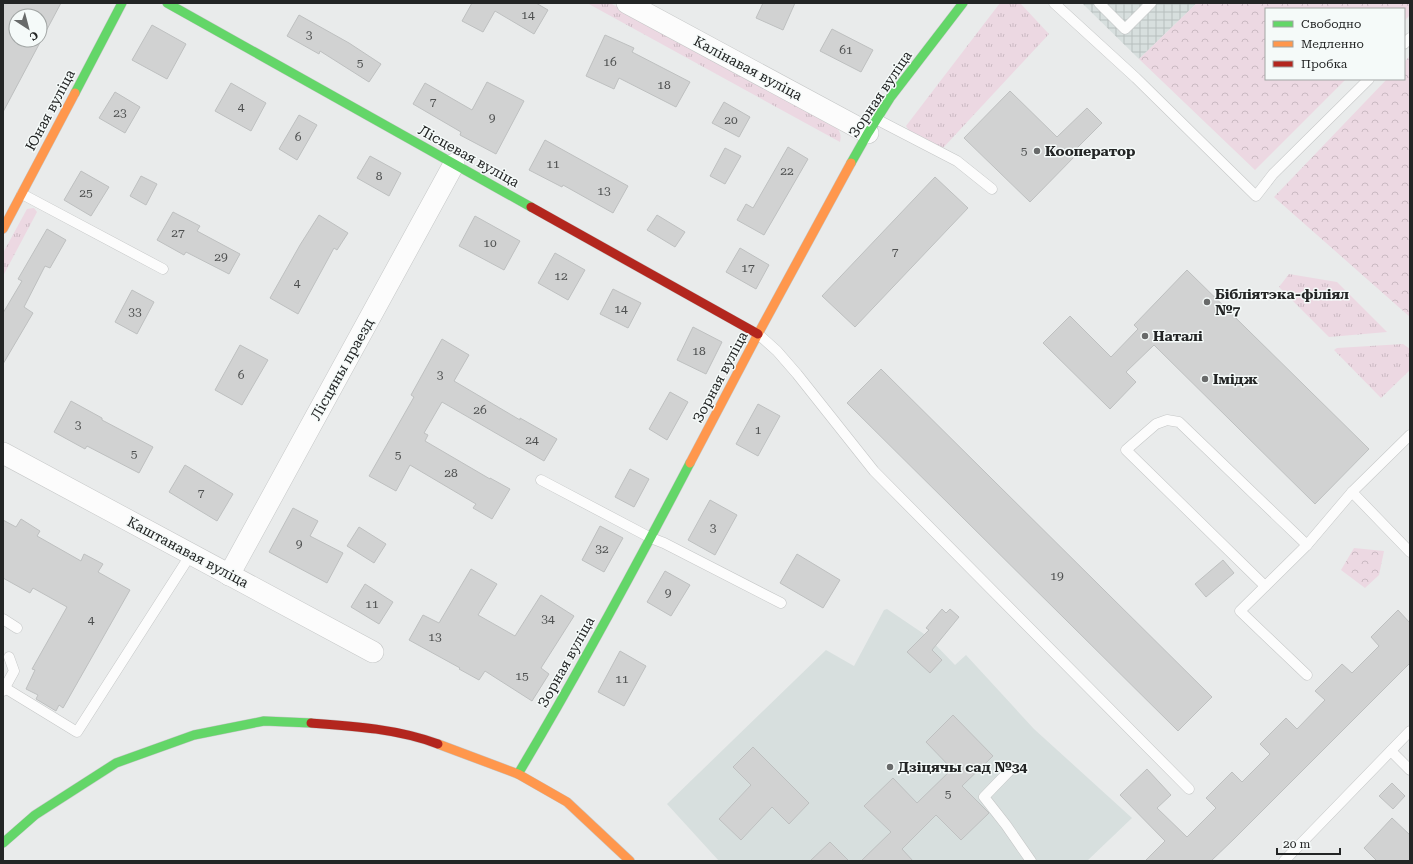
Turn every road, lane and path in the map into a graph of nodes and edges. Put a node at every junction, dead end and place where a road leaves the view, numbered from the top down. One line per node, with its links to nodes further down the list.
1 (122, 3): 12 (street, Юная вуліца)
2 (167, 3): 10 (street, Лісцевая вуліца)
3 (627, 3): 9 (street, Калінавая вуліца)
4 (963, 3): 9 (street, Зорная вуліца)
5 (1054, 3): 8 (lane)
6 (1099, 3): 7 (lane)
7 (1151, 3)
8 (1368, 80)
9 (872, 126): 11 (lane); 15 (street, Зорная вуліца)
10 (454, 164): 15 (street, Лісцевая вуліца); 24 (street, Лісцяны праезд)
11 (992, 189)
12 (22, 194): 13 (street, Юная вуліца); 14 (lane)
13 (3, 229)
14 (163, 269)
15 (758, 334): 20 (street, Зорная вуліца); 38 (lane)
16 (1410, 435): 19 (lane)
17 (3, 453): 23 (street, Каштанавая вуліца)
18 (541, 480): 20 (lane)
19 (1352, 492): 21 (lane); 22 (lane)
20 (651, 538): 26 (lane); 37 (street, Зорная вуліца)
21 (1307, 545): 25 (lane); 25 (lane)
22 (1410, 552)
23 (191, 554): 24 (street, Каштанавая вуліца); 32 (lane)
24 (229, 575): 29 (street, Каштанавая вуліца)
25 (1265, 586): 31 (lane)
26 (781, 604)
27 (3, 619): 28 (lane)
28 (17, 628)
29 (373, 652)
30 (9, 657): 32 (lane)
31 (1307, 674)
32 (4, 690)
33 (1410, 731): 34 (lane)
34 (1391, 752): 36 (lane); 42 (lane)
35 (1013, 767): 41 (lane)
36 (1410, 770)
37 (518, 774): 39 (street); 40 (street)
38 (1189, 789)
39 (3, 842)
40 (630, 861)
41 (1031, 861)
42 (1284, 861)

